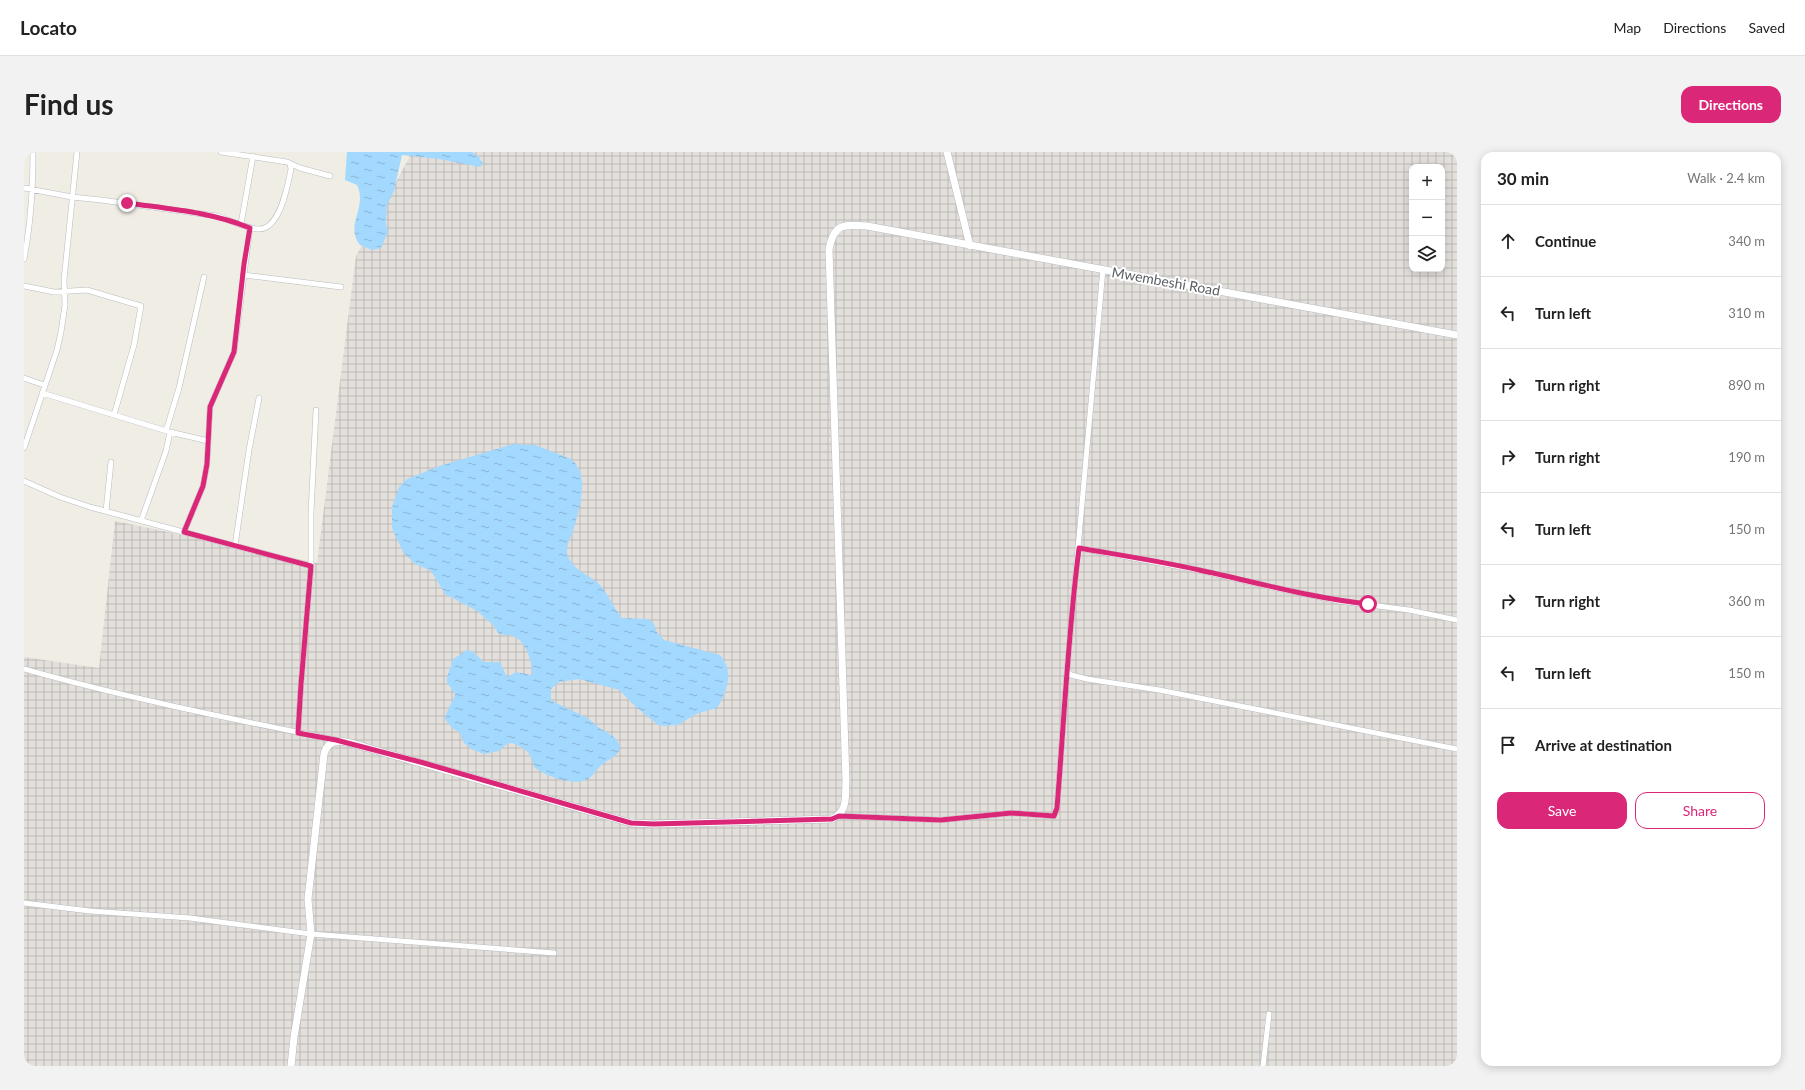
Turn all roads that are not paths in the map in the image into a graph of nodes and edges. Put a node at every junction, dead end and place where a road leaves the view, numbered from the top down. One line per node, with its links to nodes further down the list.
1 (33, 152): 9 (street)
2 (76, 152): 10 (street)
3 (221, 152): 5 (street)
4 (947, 152): 14 (street)
5 (253, 156): 6 (street); 11 (street)
6 (290, 164): 7 (street); 12 (street)
7 (330, 176)
8 (24, 188): 9 (street)
9 (32, 190): 10 (street); 13 (street)
10 (72, 197): 11 (street); 21 (street)
11 (241, 224): 12 (street)
12 (250, 228): 17 (street)
13 (26, 233): 15 (street)
14 (970, 246): 16 (street, Mwembeshi Road); 46 (street, Mwembeshi Road)
15 (24, 259)
16 (1103, 269): 22 (street, Mwembeshi Road); 38 (street)
17 (243, 275): 20 (street); 30 (street)
18 (204, 277): 29 (street)
19 (24, 286): 21 (street)
20 (341, 287)
21 (64, 292): 24 (street); 28 (street)
22 (1457, 335)
23 (24, 378): 24 (street)
24 (44, 385): 25 (street)
25 (42, 393): 28 (street); 31 (street)
26 (259, 398): 37 (street)
27 (316, 410): 39 (street)
28 (114, 415): 29 (street)
29 (168, 431): 30 (street); 35 (street)
30 (208, 441): 36 (street)
31 (24, 448)
32 (112, 462): 34 (street)
33 (24, 481): 34 (street)
34 (106, 511): 35 (street)
35 (141, 521): 36 (street)
36 (184, 532): 37 (street)
37 (235, 546): 39 (street)
38 (1079, 548): 40 (street); 42 (street)
39 (311, 566): 43 (street)
40 (1457, 620)
41 (24, 669): 43 (street)
42 (1067, 671): 45 (street); 46 (street)
43 (298, 733): 44 (street)
44 (336, 740): 46 (street); 48 (street)
45 (1457, 749)
46 (839, 816)
47 (24, 903): 48 (street)
48 (311, 934): 49 (street); 51 (street)
49 (554, 953)
50 (1270, 1014): 52 (street)
51 (291, 1066)
52 (1263, 1066)

